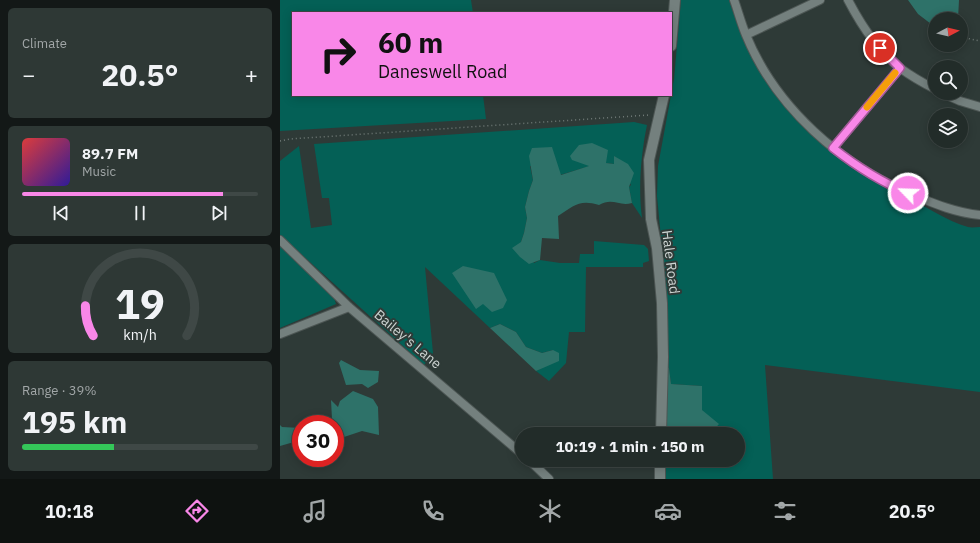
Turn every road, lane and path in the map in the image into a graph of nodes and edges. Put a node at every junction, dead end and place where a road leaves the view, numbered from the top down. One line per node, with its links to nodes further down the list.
1 (675, 0): 5 (street)
2 (734, 0): 6 (street)
3 (820, 0): 6 (street)
4 (848, 0): 9 (street)
5 (672, 34)
6 (746, 35): 16 (street)
7 (968, 38): 8 (path)
8 (980, 41)
9 (900, 68): 10 (street); 16 (street)
10 (928, 85)
11 (664, 96): 14 (street, Hale Road)
12 (958, 100): 13 (street)
13 (980, 107)
14 (659, 114): 15 (path); 21 (street, Hale Road)
15 (280, 141)
16 (833, 148): 17 (street)
17 (980, 215)
18 (280, 240): 19 (street, Bailey's Lane)
19 (349, 307): 20 (street); 22 (street, Bailey's Lane)
20 (280, 334)
21 (661, 427)
22 (515, 448)
23 (536, 467): 25 (street)
24 (660, 467): 26 (street)
25 (549, 479)
26 (660, 479)

